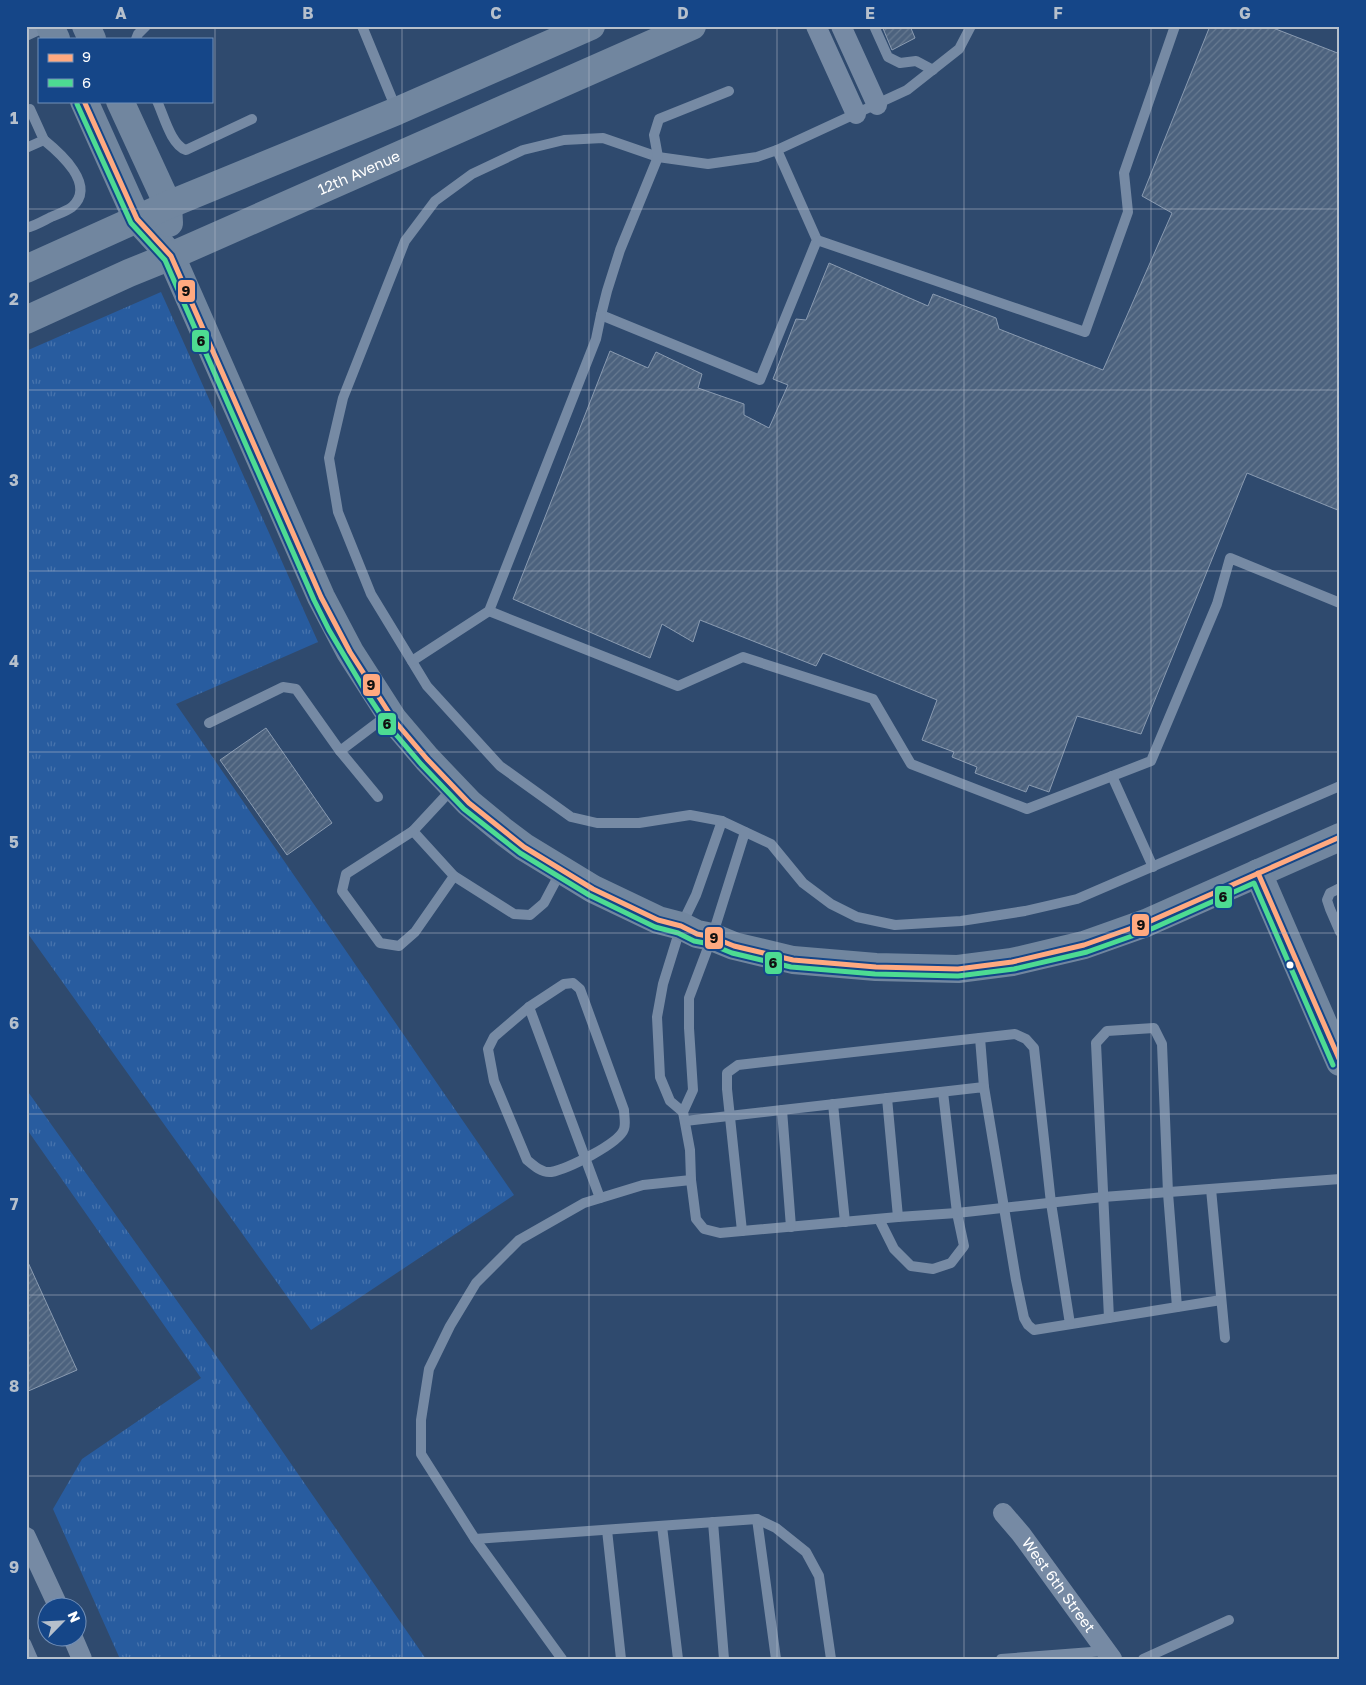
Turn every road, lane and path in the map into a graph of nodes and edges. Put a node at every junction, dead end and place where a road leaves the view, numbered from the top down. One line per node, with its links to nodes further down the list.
1 (49, 26): 12 (lane); 13 (street)
2 (86, 26): 14 (street)
3 (146, 26): 15 (lane)
4 (362, 26): 22 (lane)
5 (591, 26): 22 (street)
6 (692, 26): 34 (street, 12th Avenue)
7 (816, 26): 24 (street)
8 (841, 26): 21 (street)
9 (874, 26): 16 (lane)
10 (971, 26): 16 (lane)
11 (1175, 26): 33 (lane)
12 (26, 36)
13 (55, 38)
14 (92, 38)
15 (136, 38)
16 (932, 70): 21 (lane)
17 (729, 91): 29 (lane)
18 (84, 102): 31 (street)
19 (120, 102): 30 (street)
20 (157, 102): 25 (lane)
21 (877, 105): 24 (lane)
22 (397, 110): 30 (street)
23 (26, 111): 26 (lane)
24 (856, 114): 28 (lane)
25 (252, 120)
26 (44, 140): 27 (lane); 32 (lane)
27 (26, 148)
28 (777, 150): 29 (lane); 33 (lane)
29 (658, 157): 36 (lane); 40 (lane)
30 (168, 205): 31 (street); 34 (street)
31 (136, 219): 34 (street); 35 (street)
32 (26, 228)
33 (817, 240): 36 (lane)
34 (171, 256): 37 (street, 12th Avenue); 41 (street)
35 (26, 268)
36 (601, 315): 39 (lane)
37 (26, 320)
38 (1340, 603): 44 (lane)
39 (489, 611): 40 (lane); 44 (lane)
40 (412, 661): 48 (lane)
41 (390, 714): 43 (lane); 46 (street)
42 (209, 723): 43 (lane)
43 (340, 750): 47 (lane)
44 (1112, 776): 52 (lane)
45 (1340, 786): 52 (lane)
46 (454, 787): 49 (lane); 53 (street)
47 (378, 797)
48 (722, 821): 50 (lane); 57 (lane)
49 (413, 831): 55 (lane); 55 (lane)
50 (745, 832): 52 (lane); 59 (lane)
51 (1340, 837): 54 (street)
52 (1153, 867)
53 (562, 870): 55 (lane); 57 (street)
54 (1258, 873): 59 (street); 62 (street)
55 (454, 876)
56 (1340, 888): 58 (lane)
57 (681, 926): 59 (street); 68 (lane)
58 (1340, 932)
59 (712, 937): 68 (lane)
60 (528, 1007): 70 (lane); 70 (lane); 70 (lane)
61 (980, 1038): 63 (lane); 69 (lane); 77 (lane)
62 (1340, 1062)
63 (984, 1087): 64 (lane); 78 (lane)
64 (943, 1092): 65 (lane); 79 (lane)
65 (887, 1098): 66 (lane); 80 (lane)
66 (833, 1104): 67 (lane); 82 (lane)
67 (782, 1110): 69 (lane); 83 (lane)
68 (684, 1116): 69 (lane); 72 (lane)
69 (729, 1116): 84 (lane)
70 (585, 1159): 76 (lane)
71 (1340, 1178): 73 (lane)
72 (691, 1180): 76 (lane); 84 (lane)
73 (1211, 1190): 74 (lane); 85 (lane)
74 (1168, 1192): 75 (lane); 75 (lane); 86 (lane)
75 (1103, 1197): 77 (lane); 87 (lane)
76 (600, 1198): 96 (lane)
77 (1051, 1203): 78 (lane); 88 (lane)
78 (1005, 1207): 79 (lane); 88 (lane)
79 (957, 1213): 80 (lane); 81 (lane)
80 (898, 1217): 81 (lane)
81 (879, 1219): 82 (lane)
82 (845, 1222): 83 (lane)
83 (791, 1227): 84 (lane)
84 (742, 1231)
85 (1221, 1300): 86 (lane); 89 (lane)
86 (1177, 1307): 87 (lane)
87 (1109, 1318): 88 (lane)
88 (1070, 1324)
89 (1225, 1338)
90 (1003, 1513): 100 (street, West 6th Street)
91 (757, 1519): 92 (lane); 106 (lane); 107 (lane)
92 (713, 1522): 93 (lane); 105 (lane)
93 (662, 1526): 94 (lane); 104 (lane)
94 (607, 1530): 96 (lane); 103 (lane)
95 (26, 1536): 97 (street)
96 (475, 1539): 102 (lane)
97 (54, 1598)
98 (1229, 1620): 109 (lane)
99 (26, 1643): 101 (lane)
100 (1108, 1655): 108 (lane)
101 (33, 1659)
102 (562, 1659)
103 (621, 1659)
104 (678, 1659)
105 (724, 1659)
106 (776, 1659)
107 (831, 1659)
108 (1001, 1659)
109 (1144, 1659)

